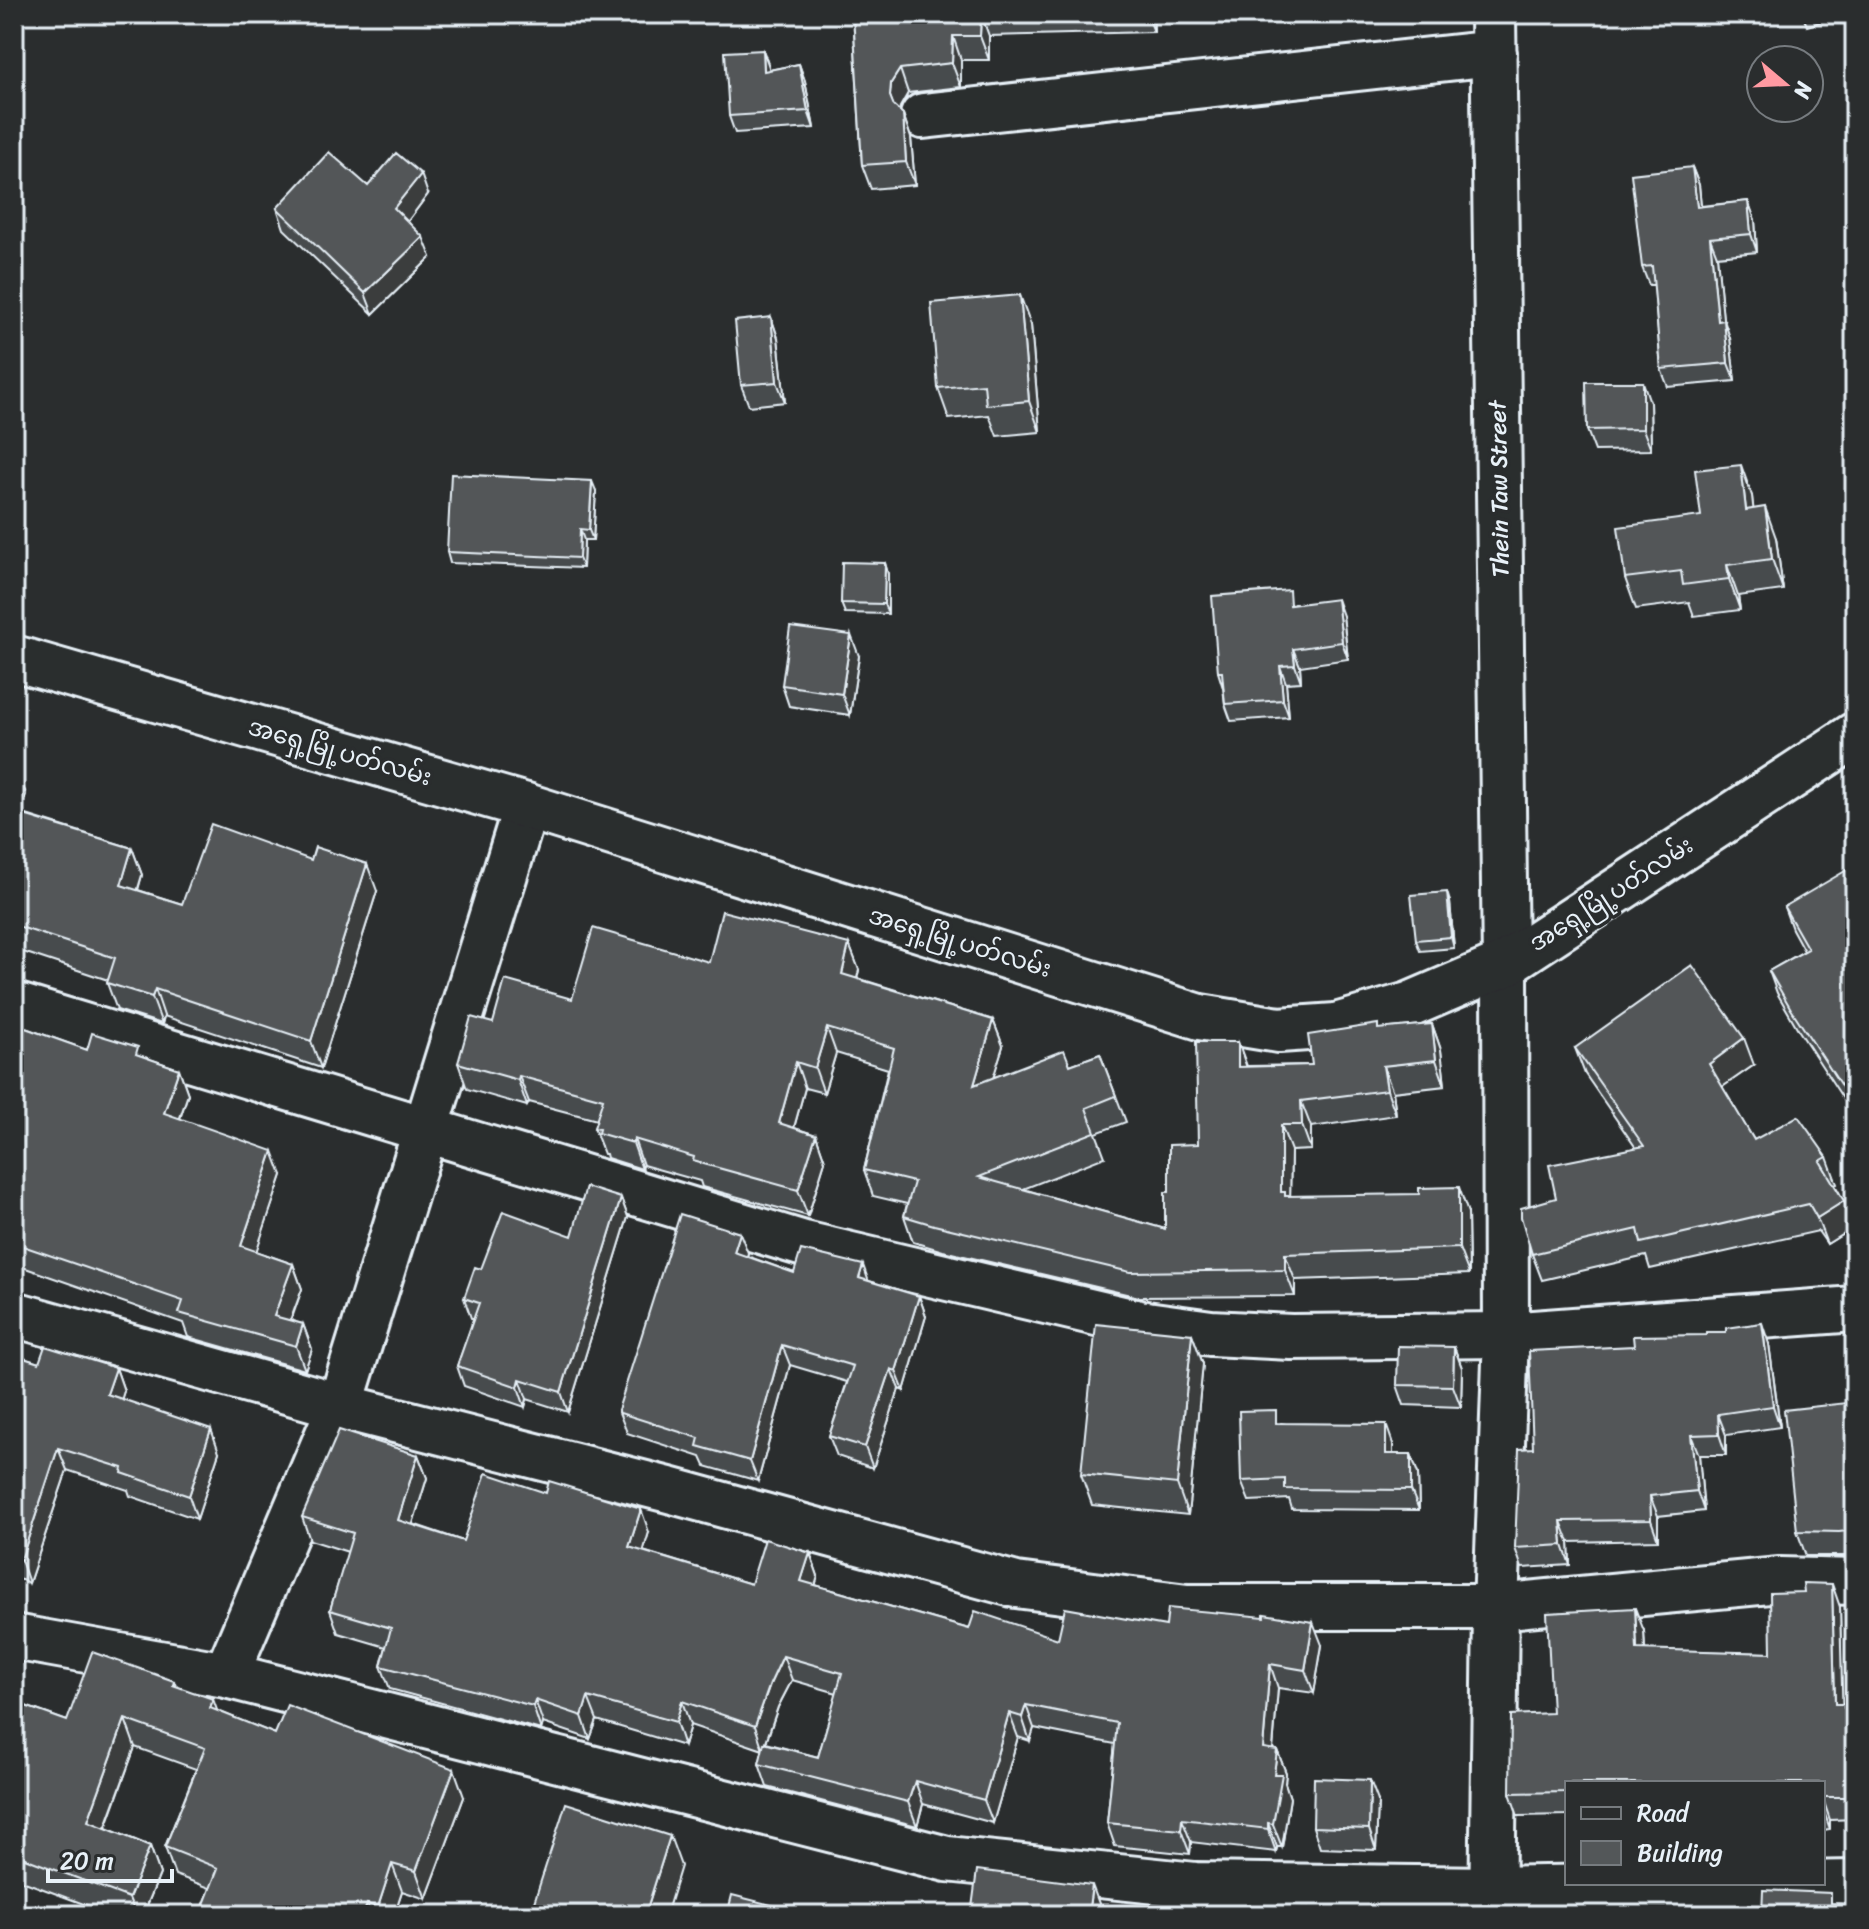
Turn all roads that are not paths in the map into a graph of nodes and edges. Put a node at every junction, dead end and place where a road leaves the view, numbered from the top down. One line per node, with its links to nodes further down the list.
1 (1494, 34): 2 (street); 6 (street, Thein Taw Street)
2 (923, 116)
3 (14, 658): 5 (street, အရှေ့မြို့ပတ်လမ်း)
4 (1855, 735): 6 (street, အရှေ့မြို့ပတ်လမ်း)
5 (526, 806): 6 (street, အရှေ့မြို့ပတ်လမ်း); 8 (street)
6 (1505, 964): 11 (street, Thein Taw Street)
7 (14, 1005): 8 (street)
8 (426, 1129): 11 (street); 12 (street)
9 (1855, 1309): 11 (street)
10 (14, 1314): 12 (street)
11 (1506, 1335): 14 (street, Thein Taw Street)
12 (340, 1406): 14 (street); 16 (street)
13 (1855, 1582): 14 (street)
14 (1496, 1607): 20 (street, Thein Taw Street)
15 (14, 1637): 16 (street)
16 (226, 1675): 20 (street)
17 (1855, 1883): 19 (street)
18 (1817, 1885): 20 (street)
19 (1825, 1885)
20 (1492, 1902)

